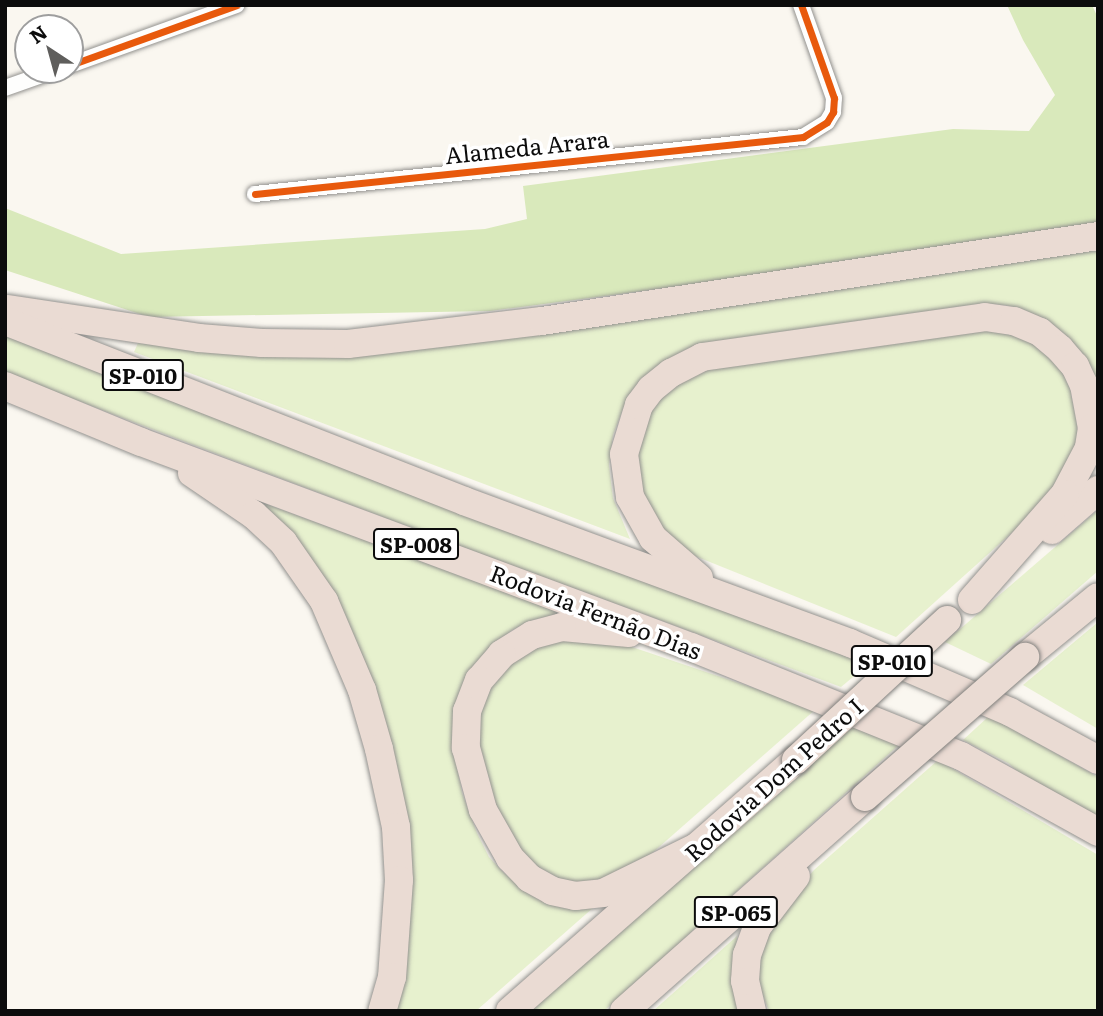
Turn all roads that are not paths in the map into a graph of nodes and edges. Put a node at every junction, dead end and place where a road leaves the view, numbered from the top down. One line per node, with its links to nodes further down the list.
1 (237, 5): 3 (street)
2 (801, 5): 4 (street, Alameda Arara)
3 (84, 60)
4 (255, 194)
5 (1098, 236): 6 (highway)
6 (5, 309)
7 (5, 321): 11 (highway, SP-010)
8 (5, 386): 9 (highway, Rodovia Fernão Dias / SP-008)
9 (141, 442): 16 (highway, Rodovia Fernão Dias / SP-008); 25 (highway)
10 (1098, 490): 13 (highway, Rodovia Dom Pedro I / SP-065)
11 (715, 591): 13 (highway); 17 (highway, SP-010)
12 (1098, 597): 15 (highway)
13 (972, 600): 24 (highway, Rodovia Dom Pedro I / SP-065, bridge)
14 (1098, 604): 15 (highway)
15 (1066, 626): 20 (highway, bridge)
16 (691, 647): 21 (highway, Rodovia Fernão Dias / SP-008); 24 (highway)
17 (1065, 740): 18 (highway); 19 (highway, SP-010)
18 (1098, 754)
19 (1098, 760)
20 (856, 805): 27 (highway, SP-065); 28 (highway)
21 (1059, 808): 22 (highway, Rodovia Fernão Dias); 23 (highway, SP-008)
22 (1098, 832)
23 (1098, 840)
24 (699, 846): 26 (highway, Rodovia Dom Pedro I / SP-065)
25 (382, 1011)
26 (510, 1011)
27 (624, 1011)
28 (752, 1011)

